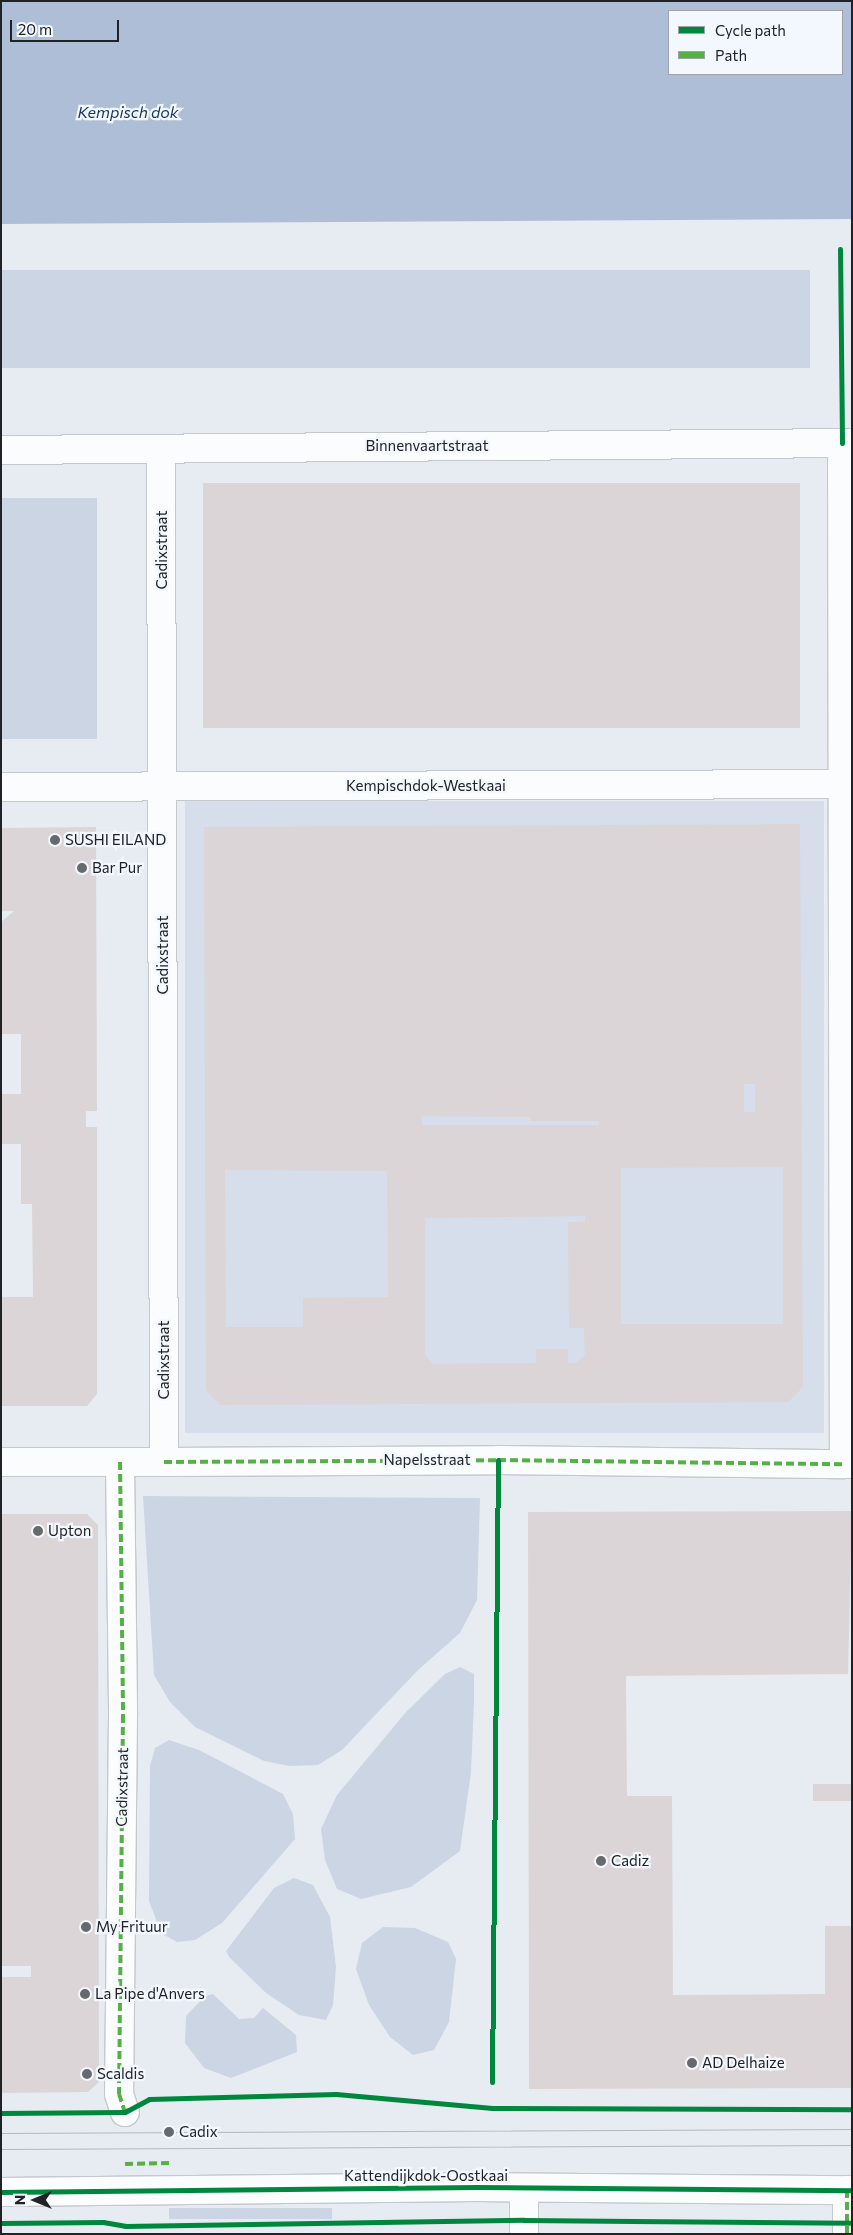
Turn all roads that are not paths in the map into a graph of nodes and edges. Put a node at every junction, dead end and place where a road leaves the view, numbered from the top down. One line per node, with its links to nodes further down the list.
1 (847, 443): 2 (street, Binnenvaartstraat); 4 (street)
2 (161, 448): 3 (street, Binnenvaartstraat); 6 (street, Cadixstraat)
3 (1, 450)
4 (847, 784): 6 (street, Kempischdok-Westkaai); 10 (street)
5 (1, 787): 6 (street, Kempischdok-Westkaai)
6 (162, 787): 9 (street, Cadixstraat)
7 (1, 1462): 8 (street, Napelsstraat)
8 (120, 1462): 9 (street, Napelsstraat); 11 (street, Cadixstraat)
9 (164, 1462): 10 (street, Napelsstraat)
10 (848, 1464)
11 (125, 2112)
12 (524, 2188): 13 (street, Kattendijkdok-Oostkaai); 14 (street, Kattendijkdok-Oostkaai); 15 (street)
13 (849, 2190): 16 (street)
14 (1, 2192)
15 (524, 2234)
16 (847, 2234)

